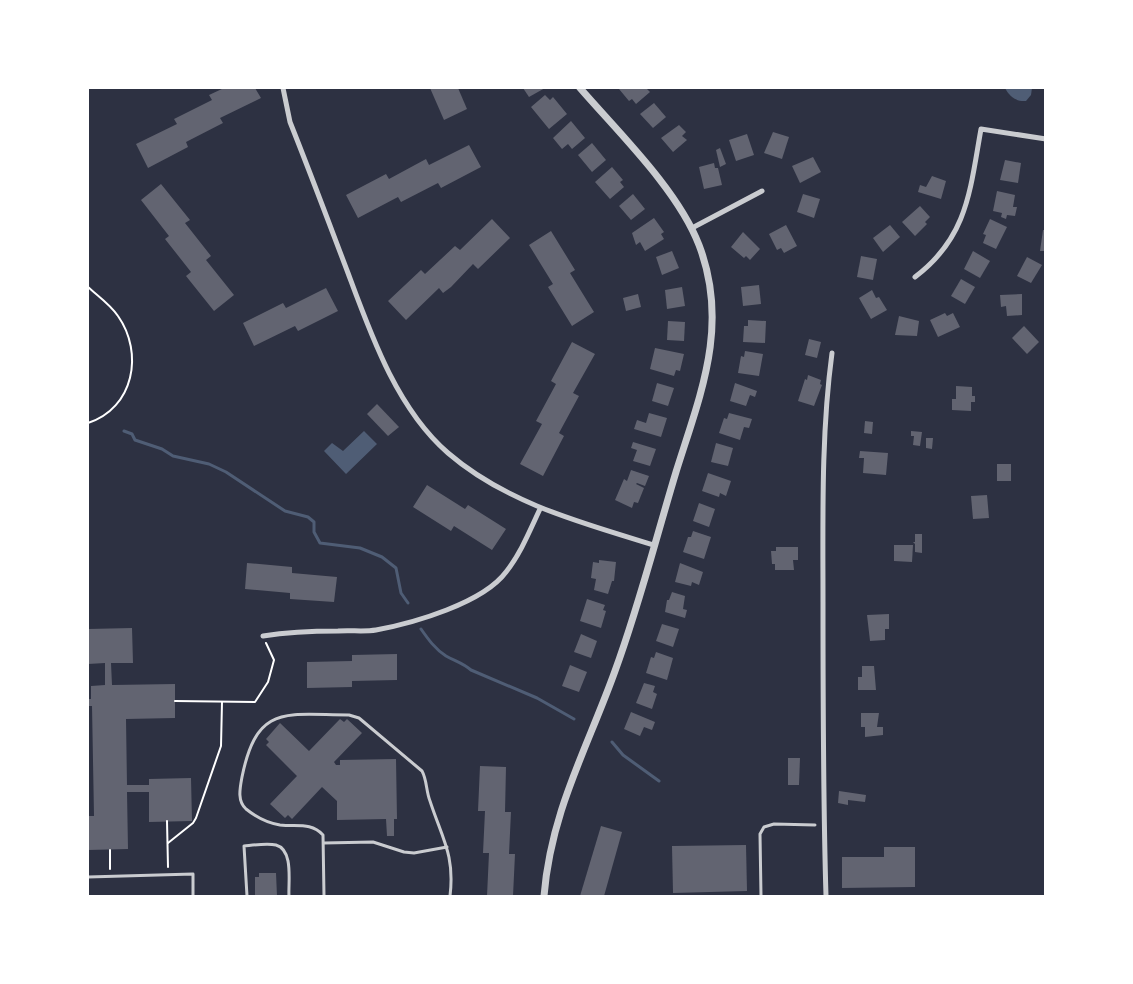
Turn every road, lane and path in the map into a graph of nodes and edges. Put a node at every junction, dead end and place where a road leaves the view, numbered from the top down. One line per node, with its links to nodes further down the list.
1 (283, 88): 10 (street)
2 (580, 88): 5 (street)
3 (1046, 139): 6 (street)
4 (762, 191): 5 (street)
5 (692, 228): 11 (street)
6 (914, 277)
7 (88, 287): 9 (path)
8 (832, 353): 31 (street)
9 (88, 423)
10 (540, 509): 11 (street); 12 (street)
11 (654, 545): 29 (street)
12 (263, 636): 14 (path)
13 (175, 701): 14 (path)
14 (222, 702): 17 (path)
15 (167, 821): 17 (path)
16 (815, 825): 30 (lane)
17 (168, 843): 21 (path)
18 (324, 843): 19 (lane); 19 (lane); 27 (lane)
19 (448, 847): 28 (lane)
20 (110, 850): 22 (path)
21 (168, 874): 22 (lane); 24 (lane)
22 (110, 876): 23 (lane)
23 (88, 877)
24 (193, 896)
25 (247, 896): 26 (lane)
26 (288, 896)
27 (324, 896)
28 (450, 896)
29 (544, 896)
30 (761, 896)
31 (826, 896)

